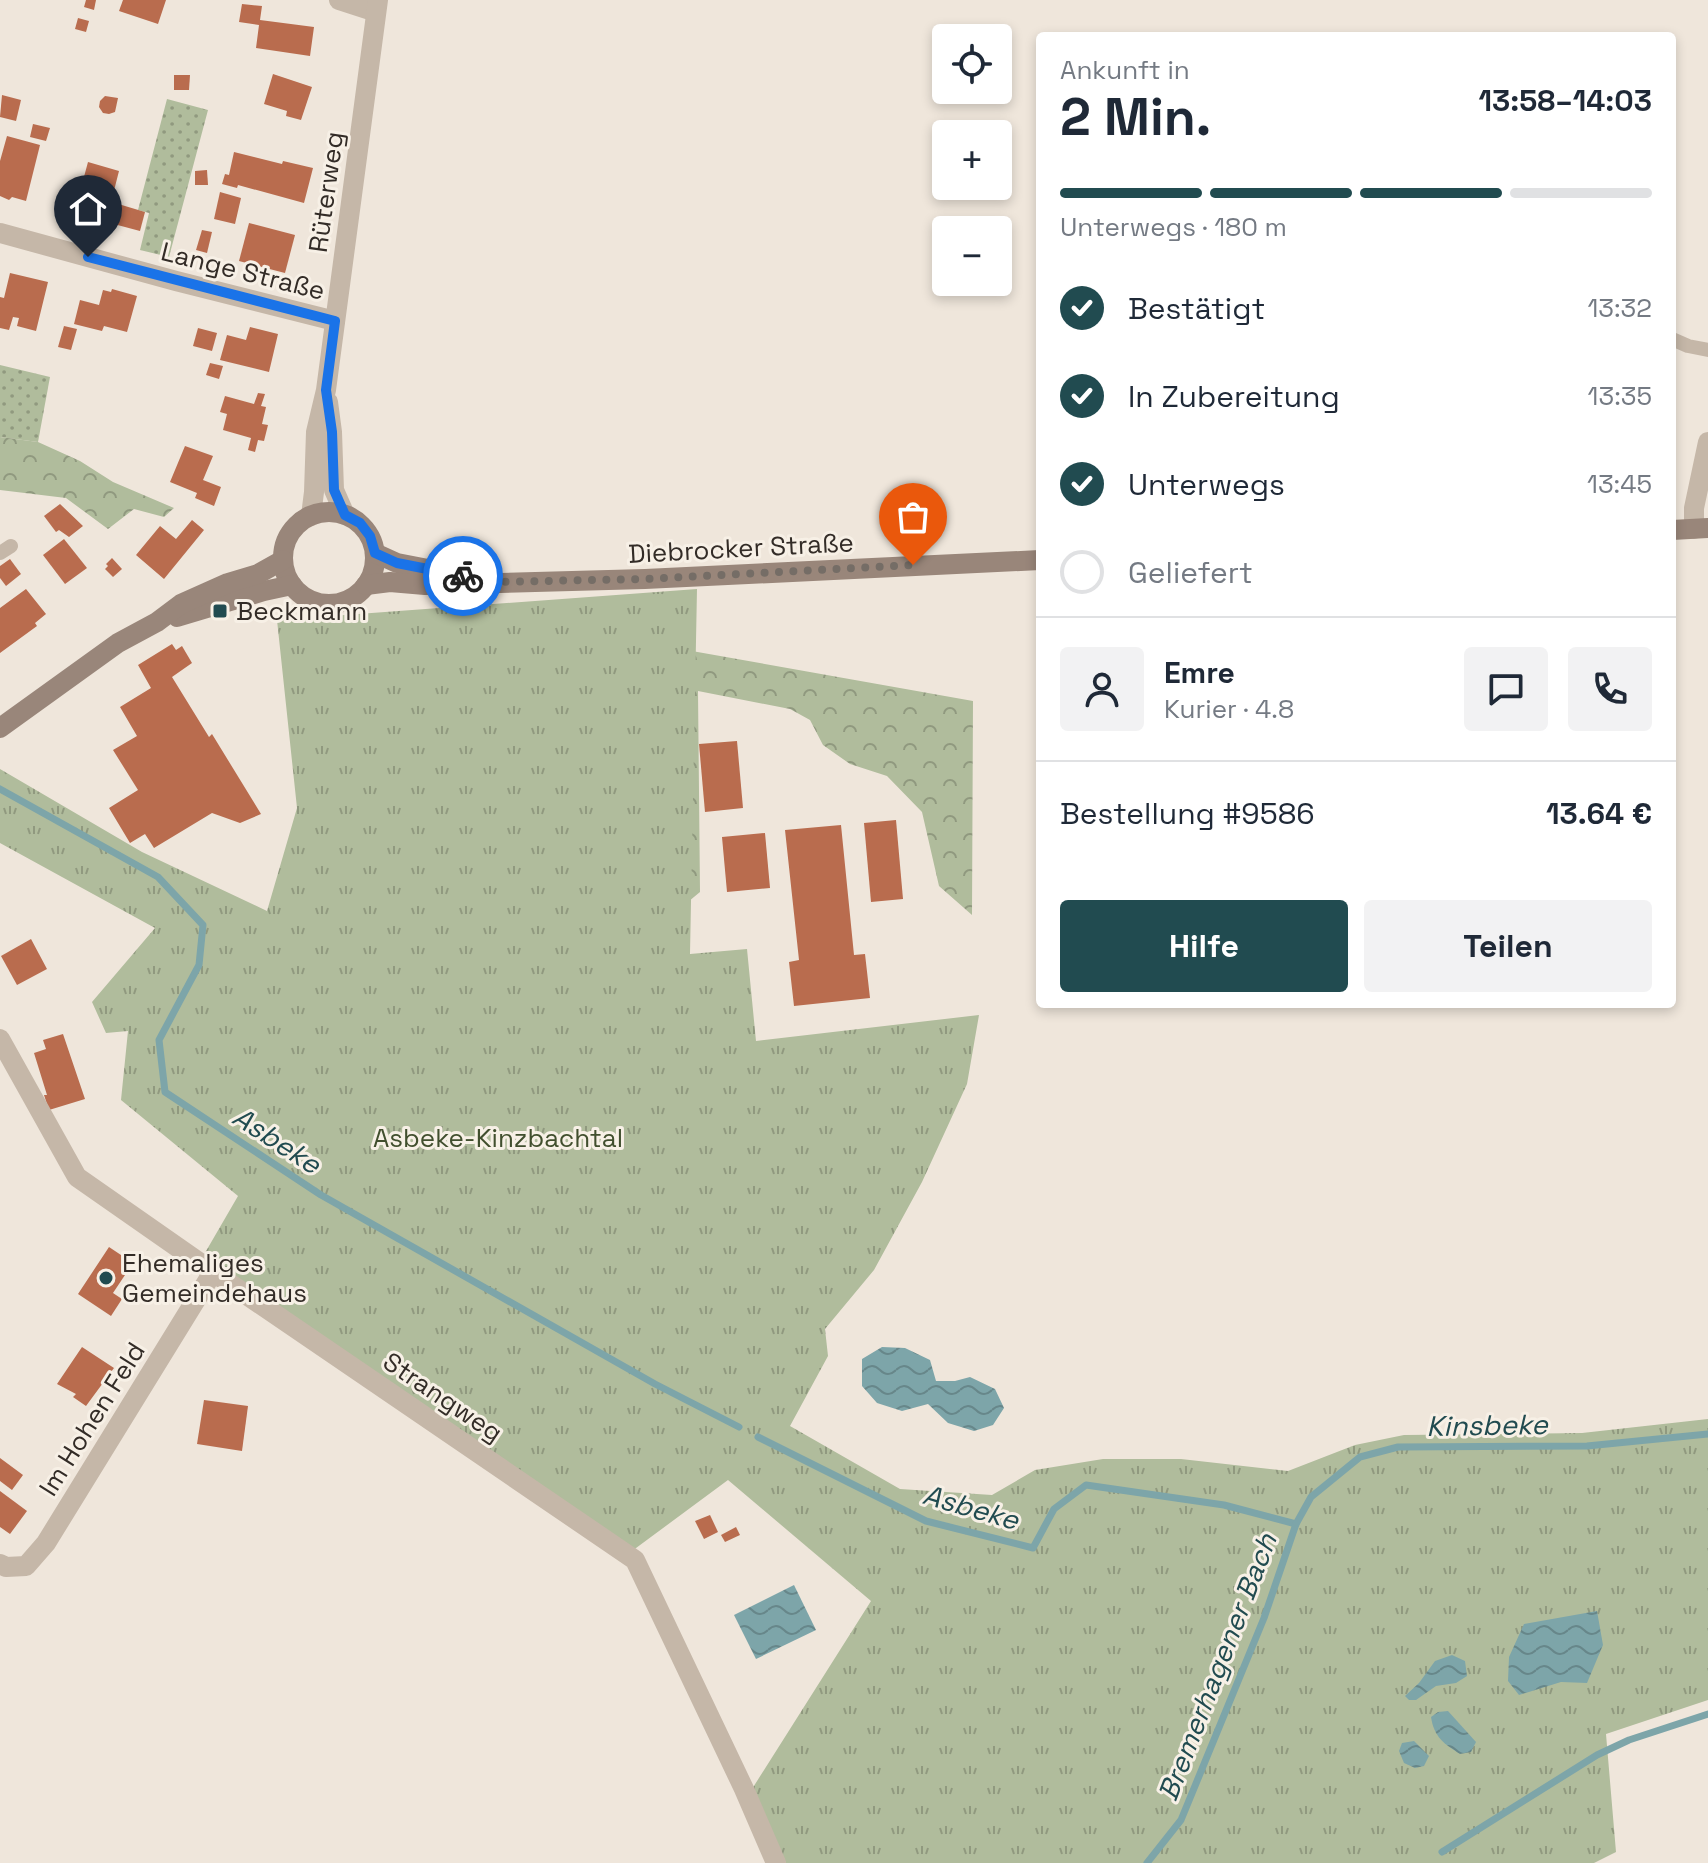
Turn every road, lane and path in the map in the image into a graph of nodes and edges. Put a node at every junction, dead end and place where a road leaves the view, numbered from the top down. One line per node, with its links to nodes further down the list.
1 (339, 0): 2 (street)
2 (377, 6): 4 (street, Rüterweg)
3 (0, 233): 4 (street, Lange Straße)
4 (335, 321): 7 (street, Rüterweg)
5 (1676, 341): 6 (lane)
6 (1708, 350)
7 (326, 390): 9 (street, Rüterweg); 10 (street, Rüterweg)
8 (1708, 442): 11 (street)
9 (345, 515): 10 (main road); 13 (main road)
10 (311, 516): 14 (main road)
11 (1701, 528): 12 (main road)
12 (1676, 530)
13 (375, 553): 16 (main road, Diebrocker Straße); 18 (main road)
14 (283, 560): 17 (main road); 19 (main road)
15 (1036, 560): 16 (main road, Diebrocker Straße)
16 (492, 582): 18 (main road, Diebrocker Straße)
17 (292, 585): 18 (main road); 19 (main road)
18 (366, 585)
19 (157, 622): 20 (main road)
20 (0, 728)
21 (0, 1039): 22 (street, Strangweg)
22 (213, 1272): 23 (street, Im Hohen Feld); 24 (street, Strangweg)
23 (0, 1564)
24 (776, 1863)

